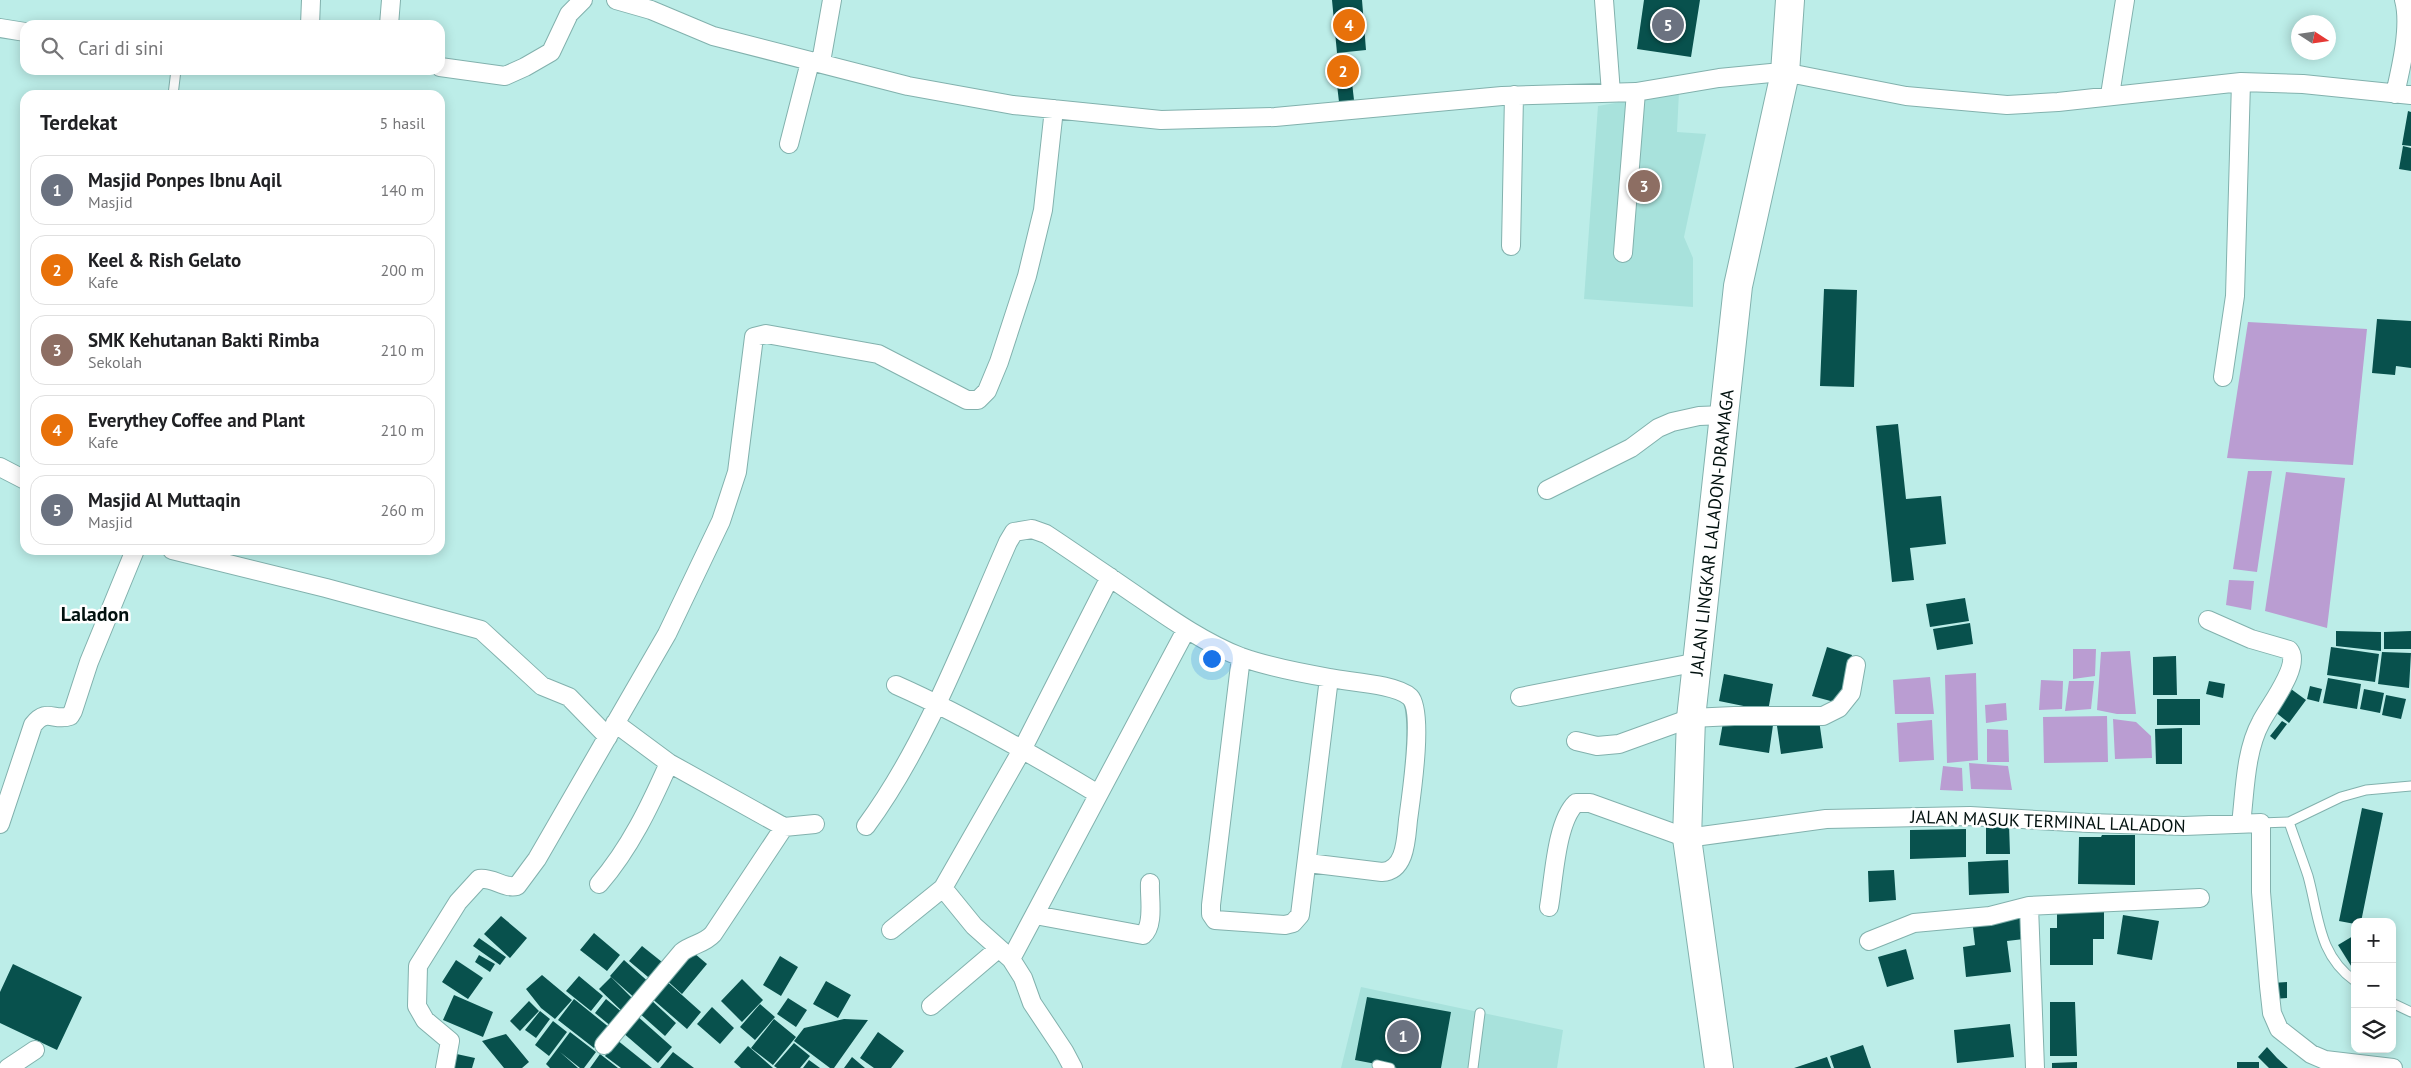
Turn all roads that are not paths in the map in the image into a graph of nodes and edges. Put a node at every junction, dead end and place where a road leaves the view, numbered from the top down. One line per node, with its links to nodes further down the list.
1 (310, 0): 10 (street)
2 (391, 0): 11 (street)
3 (583, 0): 15 (street)
4 (616, 0): 14 (street)
5 (832, 0): 14 (street)
6 (1604, 0): 21 (street)
7 (1790, 0): 16 (main road, JALAN LINGKAR LALADON-DRAMAGA)
8 (2125, 0): 24 (street)
9 (2404, 0): 22 (street)
10 (310, 20)
11 (389, 20)
12 (0, 28): 13 (street)
13 (20, 31)
14 (815, 62): 25 (street); 26 (street)
15 (445, 68)
16 (1785, 73): 20 (street); 24 (street); 30 (main road, JALAN LINGKAR LALADON-DRAMAGA)
17 (175, 75): 19 (lane)
18 (2241, 82): 22 (street); 24 (street); 29 (street)
19 (174, 90)
20 (1636, 92): 21 (street); 28 (street)
21 (1611, 93): 23 (street)
22 (2403, 94)
23 (1514, 95): 25 (street); 27 (street)
24 (2110, 95)
25 (1054, 109): 47 (street)
26 (789, 144)
27 (1511, 246)
28 (1623, 253)
29 (2223, 377)
30 (1724, 415): 33 (street); 40 (main road, JALAN LINGKAR LALADON-DRAMAGA)
31 (0, 467): 32 (street)
32 (20, 477)
33 (1547, 490)
34 (133, 555): 55 (street)
35 (192, 555): 47 (street)
36 (1110, 577): 38 (street); 45 (street); 49 (street)
37 (2208, 620): 57 (street)
38 (1186, 630): 39 (street); 52 (street)
39 (1241, 656): 42 (street); 61 (street)
40 (1698, 662): 44 (street); 46 (main road, JALAN LINGKAR LALADON-DRAMAGA)
41 (1856, 665): 46 (street)
42 (1329, 678): 61 (street); 61 (street)
43 (896, 685): 45 (street)
44 (1520, 697)
45 (937, 703): 49 (street); 58 (street)
46 (1691, 718): 48 (street); 60 (main road, JALAN LINGKAR LALADON-DRAMAGA)
47 (611, 730): 50 (street); 81 (street)
48 (1576, 741)
49 (1023, 748): 52 (street); 64 (street)
50 (669, 763): 59 (street); 63 (street)
51 (2411, 786): 53 (lane)
52 (1098, 794): 68 (street)
53 (2289, 822): 54 (lane); 72 (lane)
54 (2261, 823): 57 (street, JALAN MASUK TERMINAL LALADON); 87 (street)
55 (0, 824)
56 (815, 824): 59 (street)
57 (2240, 824): 60 (street, JALAN MASUK TERMINAL LALADON)
58 (866, 826)
59 (784, 827): 77 (street)
60 (1687, 838): 67 (street); 85 (main road, JALAN LINGKAR LALADON-DRAMAGA)
61 (1308, 863)
62 (1150, 883): 68 (street)
63 (599, 884)
64 (943, 888): 69 (street); 71 (street)
65 (2200, 898): 66 (street)
66 (2029, 906): 70 (street); 86 (street)
67 (1549, 907)
68 (1035, 915): 71 (street)
69 (891, 930)
70 (1870, 942)
71 (1005, 954): 73 (street); 82 (street)
72 (2351, 979)
73 (931, 1006)
74 (2396, 1006): 75 (lane)
75 (2411, 1012)
76 (1480, 1014): 84 (lane)
77 (604, 1045)
78 (35, 1050): 80 (street)
79 (1377, 1065): 83 (lane)
80 (8, 1068)
81 (445, 1068)
82 (1073, 1068)
83 (1390, 1068)
84 (1473, 1068)
85 (1718, 1068)
86 (2036, 1068)
87 (2393, 1068)

